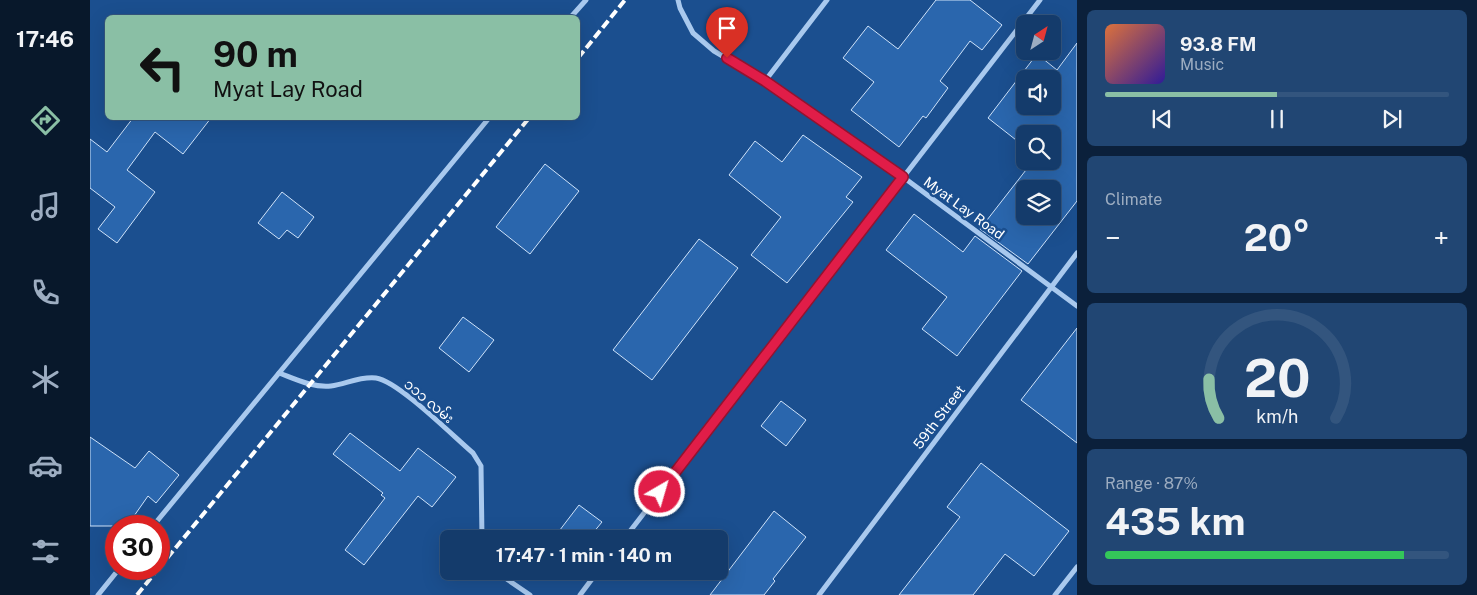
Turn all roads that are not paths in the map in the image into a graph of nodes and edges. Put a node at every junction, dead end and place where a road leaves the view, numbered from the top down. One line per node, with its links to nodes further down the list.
1 (586, 0): 5 (street)
2 (678, 0): 6 (street, Myat Lay Road)
3 (827, 0): 6 (street)
4 (1040, 0): 8 (street)
5 (573, 15)
6 (765, 81): 8 (street, Myat Lay Road)
7 (487, 120): 12 (street)
8 (903, 177): 10 (street, Myat Lay Road); 15 (street)
9 (1077, 252): 10 (street, 59th Street)
10 (1051, 286): 11 (street, Myat Lay Road); 23 (street, 59th Street)
11 (1077, 306)
12 (279, 373): 13 (street); 14 (street, ၁၁၁ လမ်း)
13 (162, 515)
14 (482, 530)
15 (631, 530)
16 (1077, 567): 24 (street)
17 (110, 580): 20 (street)
18 (508, 580): 21 (street)
19 (591, 580): 22 (street)
20 (98, 595)
21 (530, 595)
22 (580, 595)
23 (819, 595)
24 (1055, 595)

